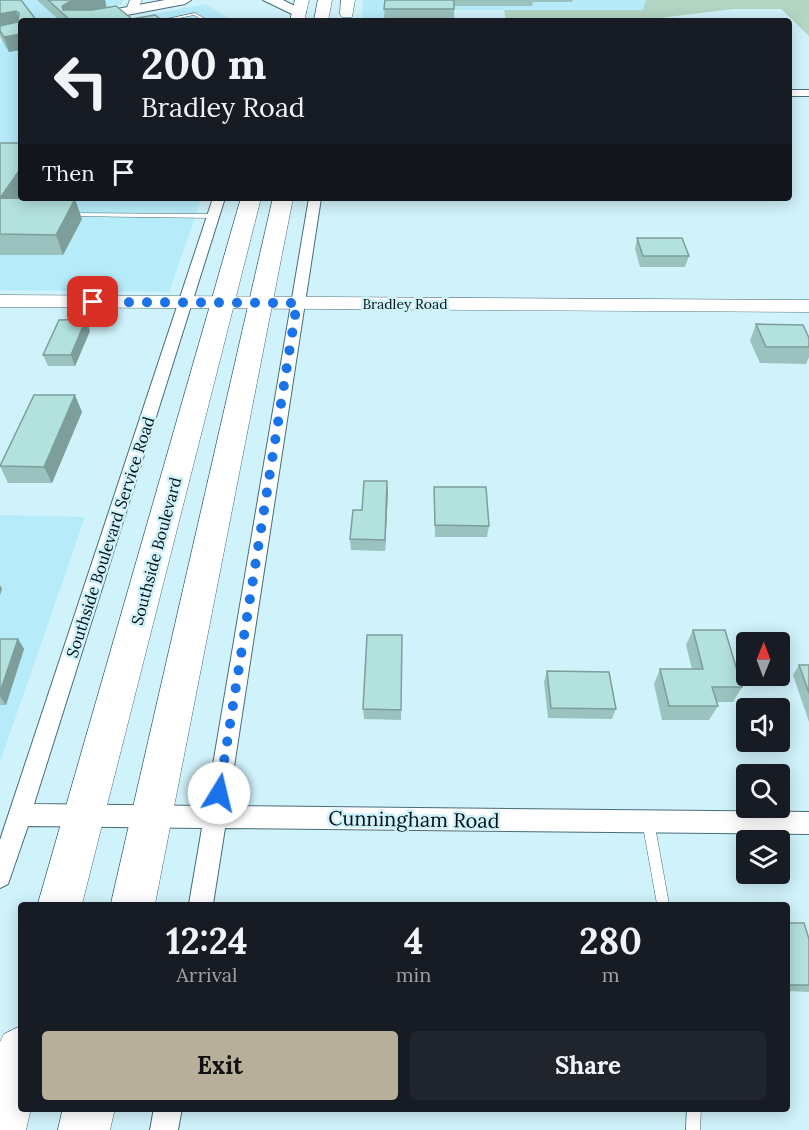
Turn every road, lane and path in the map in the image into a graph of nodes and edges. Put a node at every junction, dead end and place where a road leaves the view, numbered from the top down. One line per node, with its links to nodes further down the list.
1 (185, 0): 4 (main road)
2 (335, 0): 6 (highway)
3 (273, 1): 5 (main road); 10 (highway)
4 (134, 5): 7 (main road)
5 (299, 11)
6 (323, 12)
7 (85, 18)
8 (178, 18): 9 (lane)
9 (202, 18)
10 (277, 18)
11 (792, 93): 12 (street)
12 (809, 93)
13 (115, 201): 19 (lane)
14 (218, 201): 20 (street, Southside Boulevard Service Road)
15 (250, 201): 22 (highway, Southside Boulevard)
16 (283, 201): 23 (highway)
17 (314, 201): 24 (street)
18 (63, 215): 19 (lane)
19 (108, 215): 20 (lane)
20 (213, 216): 22 (street, Southside Boulevard Service Road)
21 (0, 301): 22 (street, Bradley Road)
22 (205, 302): 23 (street, Bradley Road); 26 (highway, Southside Boulevard); 27 (street, Southside Boulevard Service Road)
23 (260, 303): 24 (street, Bradley Road); 28 (highway)
24 (297, 303): 25 (street, Bradley Road); 29 (street)
25 (809, 306)
26 (85, 814): 27 (street, Cunningham Road); 28 (street, Cunningham Road); 33 (highway, Southside Boulevard)
27 (20, 815): 32 (street, Southside Boulevard Service Road)
28 (152, 816): 29 (street, Cunningham Road); 34 (highway)
29 (215, 817): 30 (street, Cunningham Road); 35 (street)
30 (648, 821): 31 (street, Cunningham Road); 36 (lane)
31 (809, 823)
32 (0, 876)
33 (61, 902)
34 (133, 902)
35 (201, 902)
36 (663, 902)
37 (18, 1062): 41 (highway)
38 (88, 1112): 42 (highway)
39 (167, 1112): 43 (street)
40 (694, 1112): 44 (lane)
41 (0, 1129)
42 (84, 1130)
43 (164, 1130)
44 (693, 1130)

